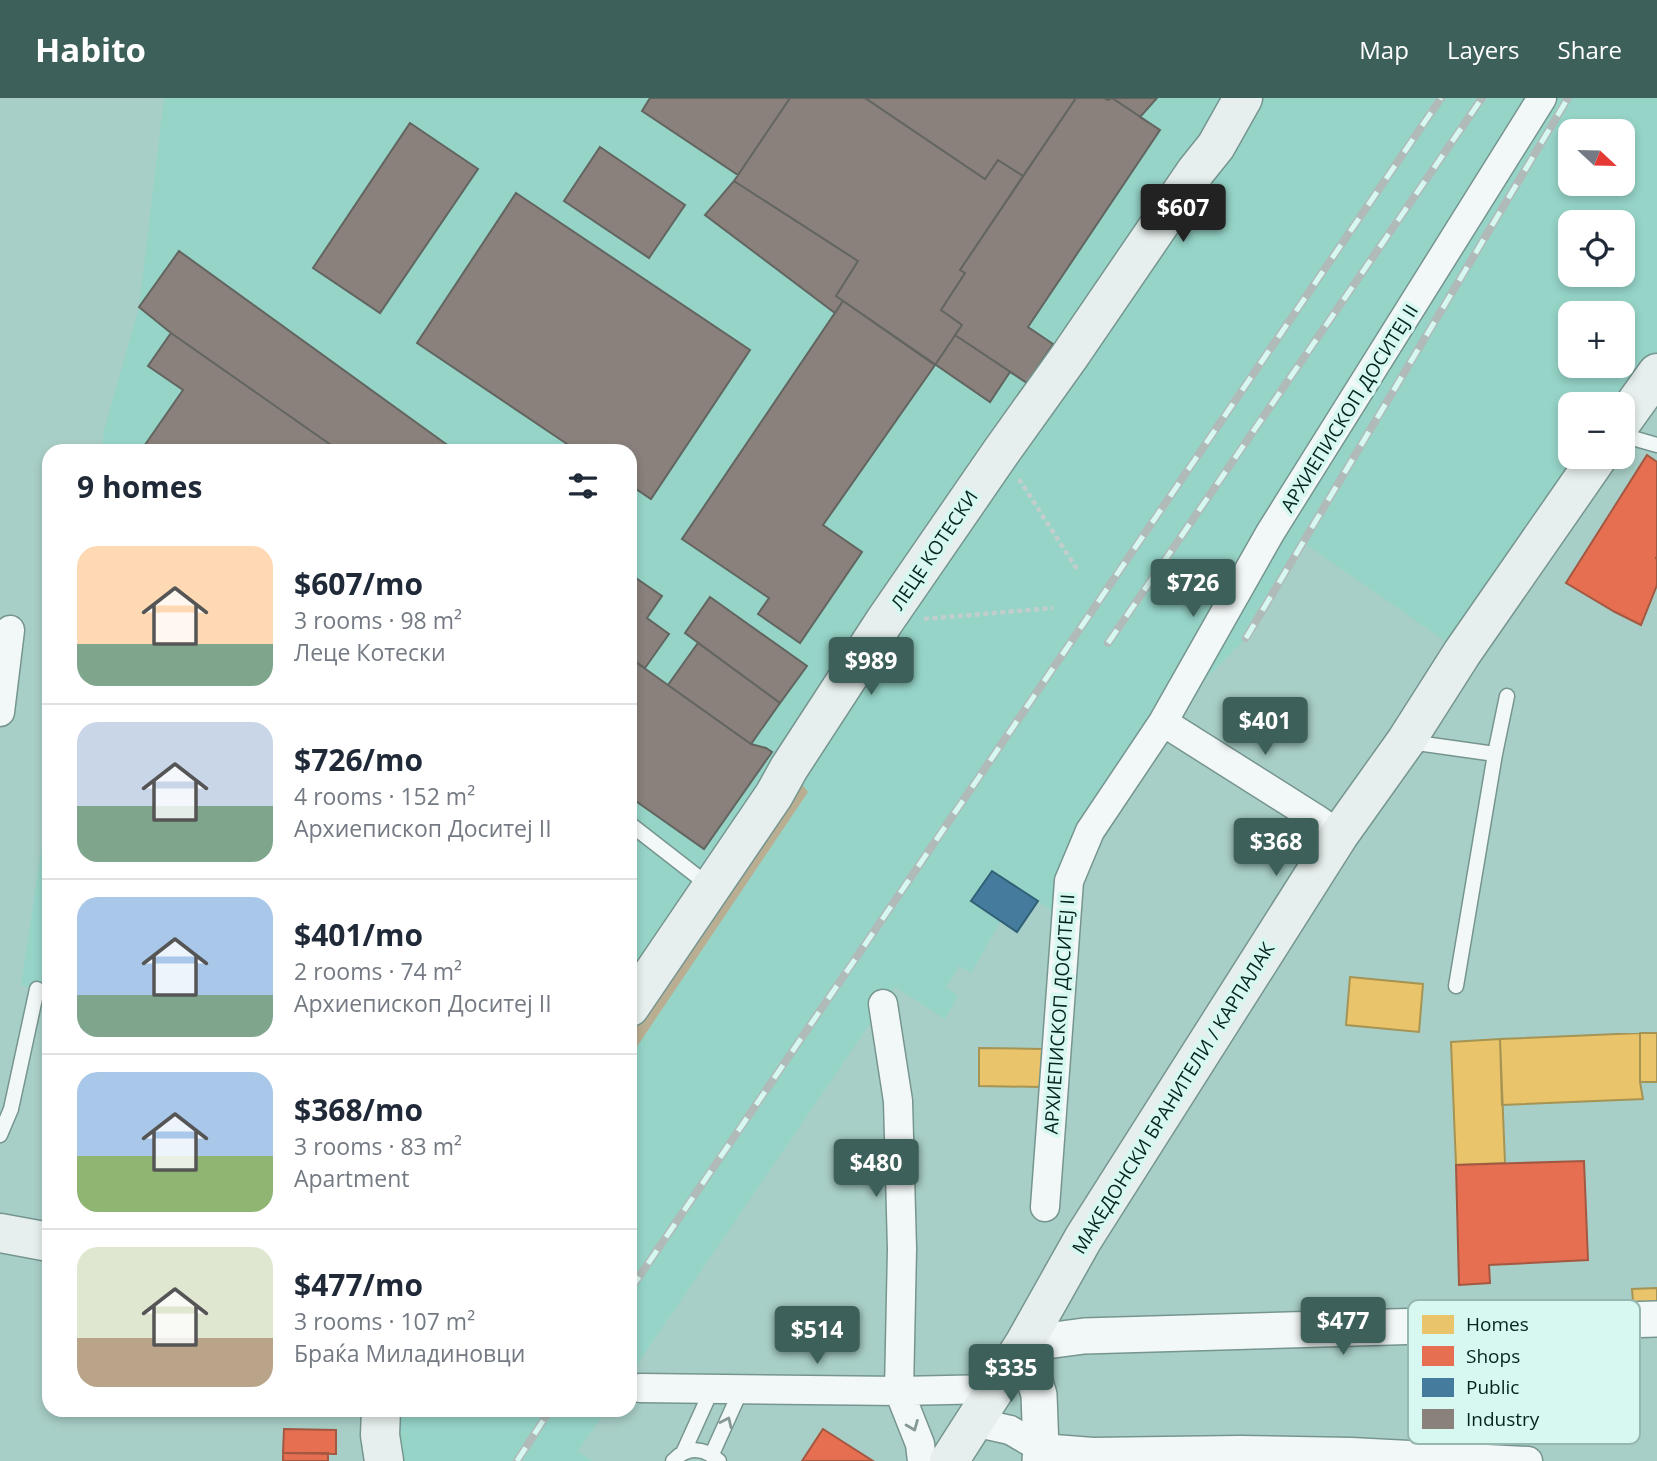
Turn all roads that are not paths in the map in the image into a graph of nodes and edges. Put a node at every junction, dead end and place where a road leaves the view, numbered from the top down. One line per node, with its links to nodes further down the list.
1 (1243, 98): 16 (main road, ЛЕЦЕ КОТЕСКИ)
2 (1542, 98): 11 (street, АРХИЕПИСКОП ДОСИТЕЈ II)
3 (1656, 377): 4 (main road)
4 (1635, 405)
5 (1635, 438): 6 (lane)
6 (1657, 444)
7 (1590, 469): 12 (main road, МАКЕДОНСКИ БРАНИТЕЛИ / КАРПАЛАК)
8 (10, 631): 10 (street)
9 (1507, 696): 13 (lane)
10 (0, 712)
11 (1163, 722): 15 (street); 22 (street, АРХИЕПИСКОП ДОСИТЕЈ II)
12 (1406, 741): 13 (lane); 15 (main road, МАКЕДОНСКИ БРАНИТЕЛИ / КАРПАЛАК)
13 (1495, 754): 17 (lane)
14 (637, 829): 16 (lane)
15 (1339, 835): 26 (main road, МАКЕДОНСКИ БРАНИТЕЛИ / КАРПАЛАК)
16 (712, 888): 19 (main road, ЛЕЦЕ КОТЕСКИ)
17 (1456, 986)
18 (37, 989): 21 (lane)
19 (637, 997)
20 (883, 1004): 31 (street)
21 (0, 1135)
22 (1045, 1207)
23 (0, 1233): 24 (main road)
24 (42, 1241)
25 (1408, 1326): 26 (street)
26 (1024, 1344): 29 (main road, МАКЕДОНСКИ БРАНИТЕЛИ / КАРПАЛАК); 34 (street)
27 (640, 1388): 28 (street)
28 (712, 1389): 30 (street); 35 (lane)
29 (995, 1389): 31 (street); 33 (main road, МАКЕДОНСКИ БРАНИТЕЛИ / КАРПАЛАК)
30 (741, 1390): 31 (street); 36 (lane, one-way to 30)
31 (899, 1391): 38 (street, one-way to 38)
32 (381, 1417): 37 (main road)
33 (974, 1422): 34 (street); 39 (main road, МАКЕДОНСКИ БРАНИТЕЛИ / КАРПАЛАК)
34 (1041, 1455): 40 (street)
35 (678, 1457): 36 (lane)
36 (715, 1458)
37 (384, 1461)
38 (922, 1461)
39 (949, 1461)
40 (1528, 1461)

